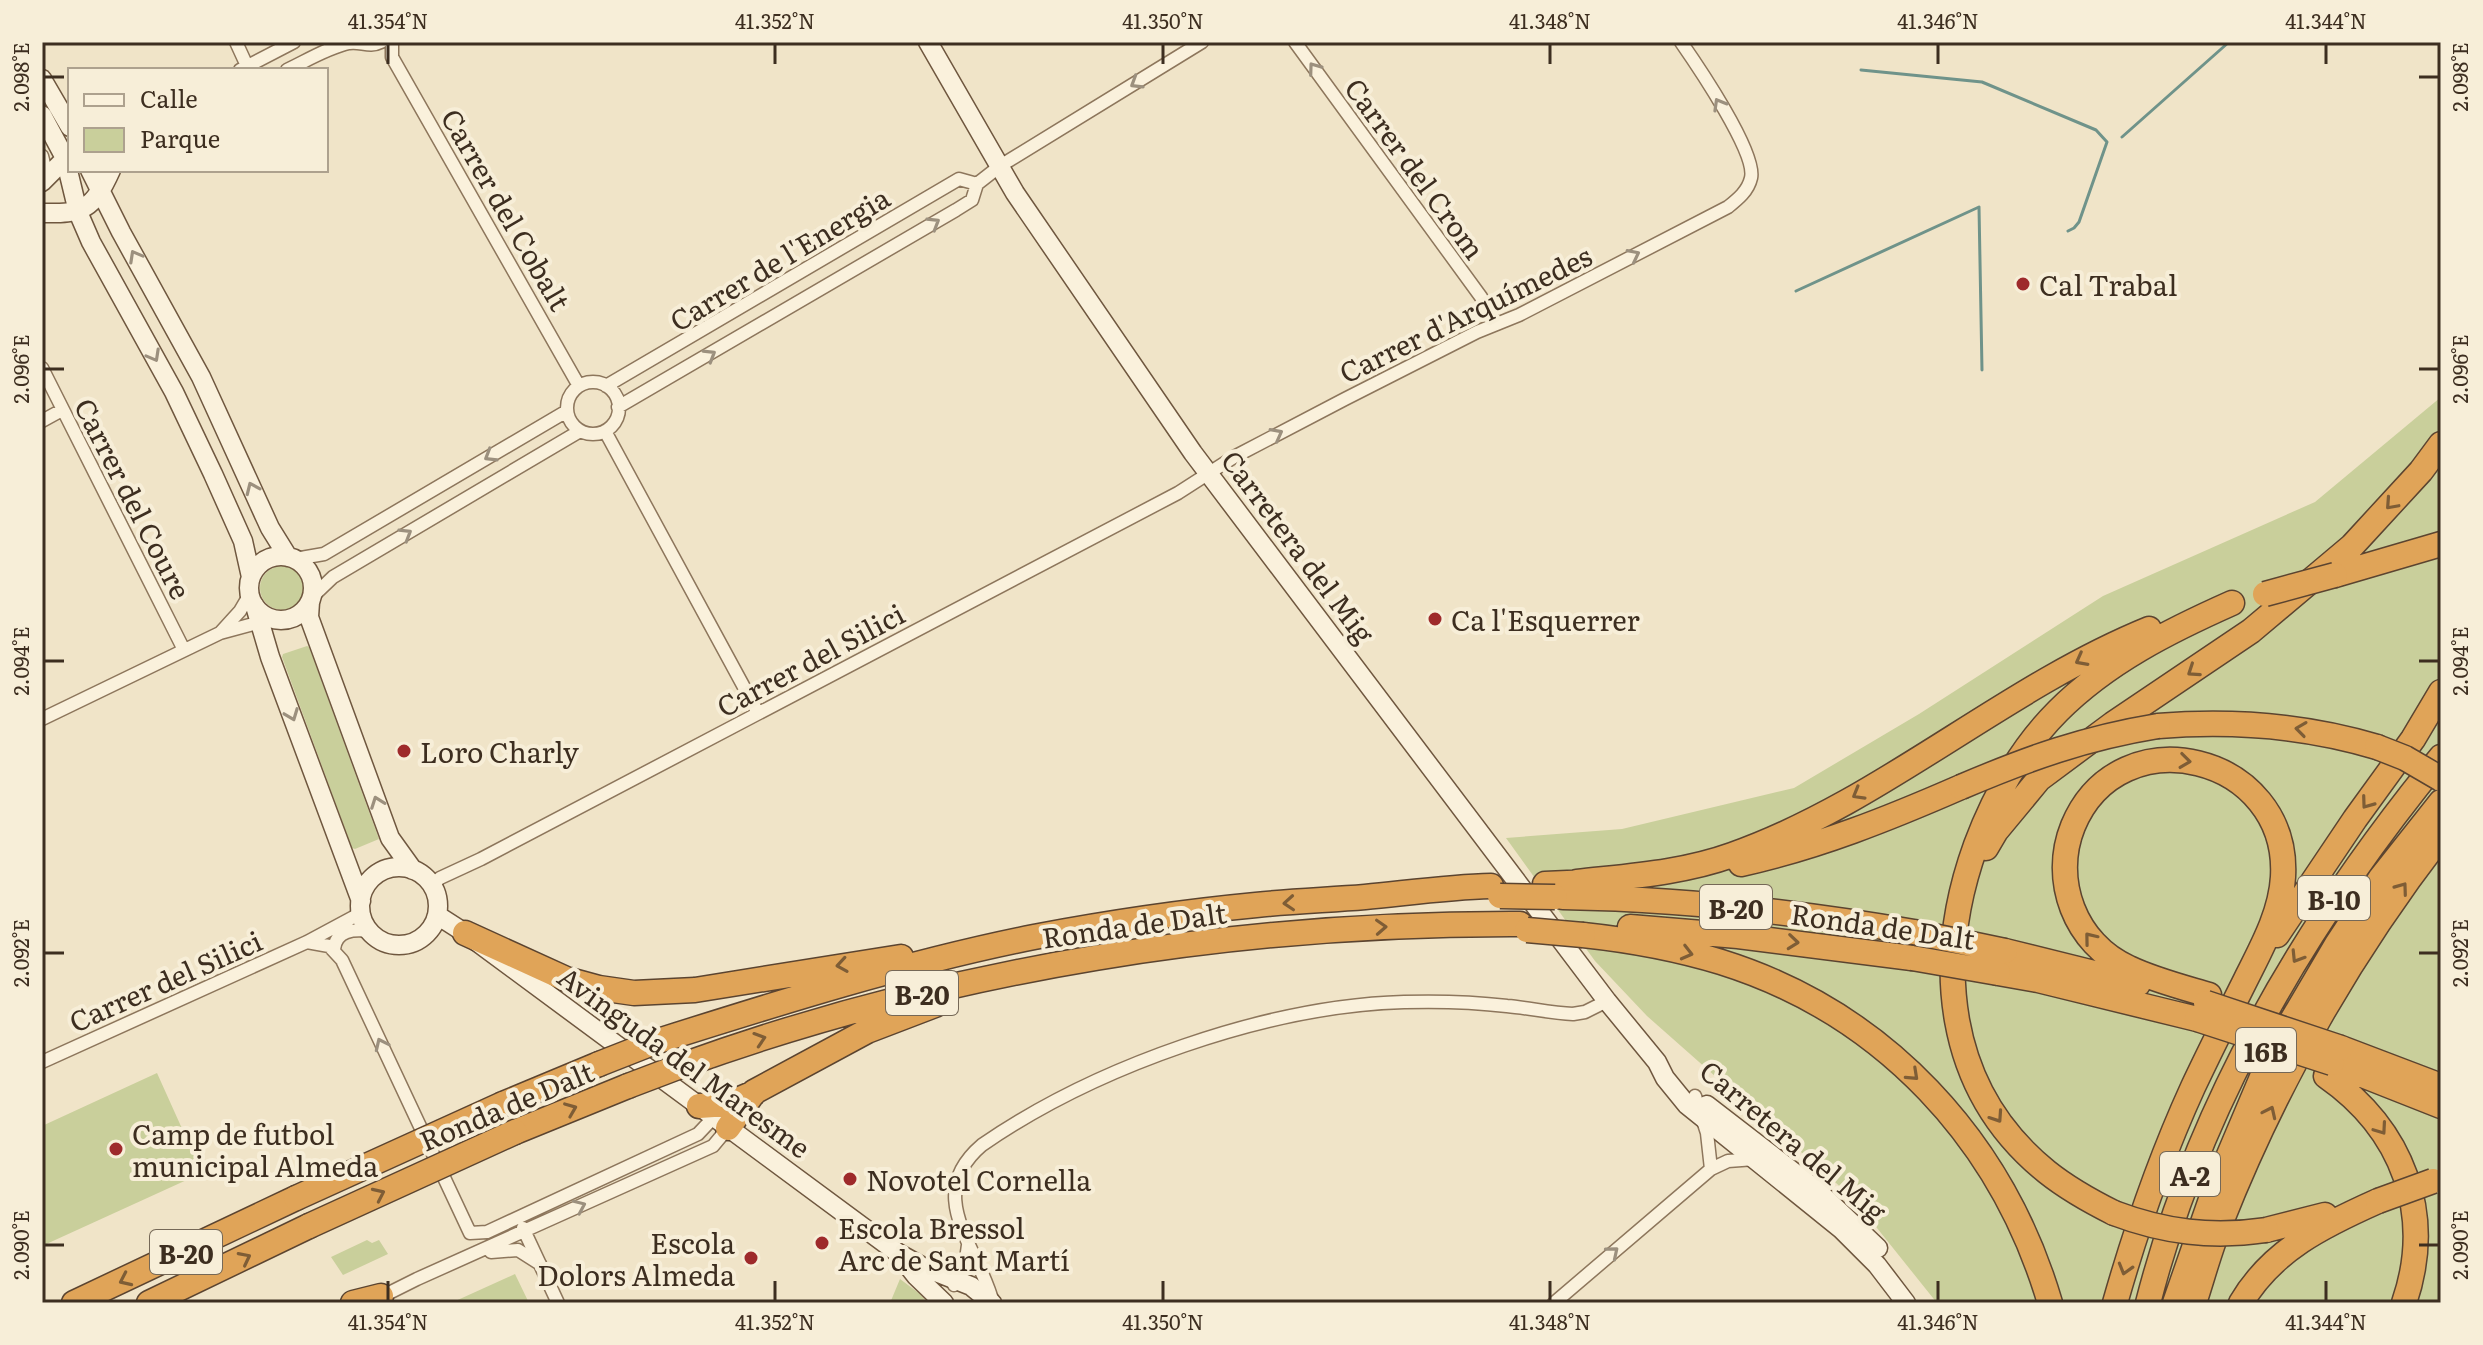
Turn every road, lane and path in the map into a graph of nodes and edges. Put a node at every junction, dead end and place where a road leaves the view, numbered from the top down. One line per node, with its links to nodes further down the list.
1 (236, 42): 11 (street)
2 (294, 42): 11 (street)
3 (355, 42): 9 (street); 12 (street)
4 (392, 42): 10 (street, Carrer del Cobalt)
5 (928, 42): 18 (main road, Carretera del Mig)
6 (1202, 42): 18 (street, Carrer de l'Energia, one-way to 18)
7 (1295, 42): 27 (street, Carrer del Crom, one-way to 7)
8 (1681, 42): 27 (street, Carrer d'Arquímedes, one-way to 8)
9 (377, 44): 10 (street)
10 (392, 57): 29 (street, Carrer del Cobalt)
11 (243, 68)
12 (291, 68)
13 (42, 79): 15 (main road)
14 (42, 115): 17 (main road)
15 (68, 124)
16 (42, 156): 22 (street)
17 (68, 156): 22 (main road)
18 (1000, 166): 23 (street, Carrer de l'Energia); 38 (main road, Carretera del Mig)
19 (71, 172): 25 (main road)
20 (91, 172): 24 (main road)
21 (110, 172): 24 (main road)
22 (44, 180): 26 (main road)
23 (977, 184): 30 (street, Carrer de l'Energia); 31 (street, Carrer de l'Energia, one-way to 23)
24 (100, 189): 25 (main road); 40 (main road, one-way to 24)
25 (78, 212): 26 (main road); 43 (main road, one-way to 43)
26 (48, 213)
27 (1495, 324): 38 (street, Carrer d'Arquímedes, one-way to 27)
28 (42, 368): 32 (street, Carrer del Coure)
29 (579, 386): 30 (street); 33 (street)
30 (606, 386): 31 (street)
31 (618, 407): 36 (street)
32 (62, 410): 34 (street); 46 (street, Carrer del Coure)
33 (567, 411): 35 (street); 40 (street, one-way to 40)
34 (42, 421)
35 (580, 431): 36 (street); 41 (street, one-way to 35)
36 (605, 431): 48 (street)
37 (2441, 444): 59 (highway, one-way to 59)
38 (1209, 473): 48 (street, Carrer del Silici); 69 (main road, Carretera del Mig)
39 (2441, 544): 42 (highway, bridge)
40 (292, 558): 41 (main road); 43 (main road)
41 (311, 600): 43 (main road); 54 (main road, one-way to 41)
42 (2232, 603): 55 (highway, one-way to 55); 59 (highway)
43 (257, 604): 44 (street); 44 (street); 45 (main road)
44 (220, 633): 45 (street); 46 (street)
45 (265, 642): 58 (main road, one-way to 58)
46 (184, 650): 49 (street)
47 (2441, 692): 70 (highway, one-way to 70)
48 (758, 713): 56 (street, Carrer del Silici)
49 (42, 719)
50 (2441, 757): 71 (highway, B-10, one-way to 71)
51 (2441, 779): 55 (highway, one-way to 55, bridge)
52 (2441, 802): 72 (highway, B-10)
53 (2441, 836): 85 (highway, one-way to 53)
54 (413, 870): 56 (main road); 58 (main road)
55 (1577, 882): 57 (highway)
56 (432, 885): 60 (main road)
57 (1550, 890): 64 (highway, Ronda de Dalt / B-20, one-way to 64, bridge); 68 (highway, B-20, bridge)
58 (361, 907): 62 (main road); 65 (street, Carrer del Silici)
59 (1958, 908): 86 (highway, one-way to 86, bridge)
60 (437, 915): 62 (main road); 63 (main road, Avinguda del Maresme)
61 (1579, 930): 66 (highway, Ronda de Dalt / B-20, one-way to 61); 68 (highway, Ronda de Dalt / B-20, one-way to 68, bridge); 106 (highway, one-way to 106)
62 (369, 931): 67 (street)
63 (465, 933): 64 (highway, one-way to 63); 80 (main road, Avinguda del Maresme)
64 (1030, 938): 97 (highway, Ronda de Dalt / B-20, one-way to 97, bridge)
65 (307, 942): 67 (street, Carrer del Silici); 74 (street, Carrer del Silici)
66 (1164, 947): 77 (highway); 98 (highway, Ronda de Dalt / B-20, one-way to 66, bridge)
67 (334, 949): 89 (street, one-way to 67)
68 (2001, 962): 70 (highway, B-20)
69 (1607, 1001): 75 (main road, Carretera del Mig); 90 (street)
70 (2202, 1017): 70 (highway, one-way to 70); 73 (highway, B-20, bridge); 107 (highway, one-way to 107)
71 (2245, 1051): 108 (highway, A-2)
72 (2271, 1056): 109 (highway, A-2)
73 (2339, 1056): 76 (highway, B-20); 79 (highway, B-20); 113 (highway, 16B, one-way to 113)
74 (42, 1062)
75 (1657, 1062): 78 (main road, Carretera del Mig); 81 (main road, Carretera del Mig)
76 (2441, 1086)
77 (754, 1092): 80 (highway); 80 (highway)
78 (1695, 1096): 81 (street); 105 (main road, Carretera del Mig)
79 (2441, 1106)
80 (714, 1117): 87 (street); 88 (street, one-way to 80); 91 (main road, Avinguda del Maresme)
81 (1703, 1117): 82 (main road, Carretera del Mig); 83 (street)
82 (1756, 1159): 83 (street); 104 (main road, Carretera del Mig)
83 (1711, 1169): 103 (street, one-way to 83)
84 (2437, 1180): 86 (highway, bridge)
85 (2238, 1183): 110 (highway); 111 (highway)
86 (2378, 1198): 112 (highway)
87 (519, 1217): 88 (street); 89 (street)
88 (525, 1232): 92 (street); 94 (street)
89 (470, 1233): 93 (street)
90 (968, 1245): 95 (street); 102 (street)
91 (898, 1253): 95 (main road); 101 (main road)
92 (472, 1255): 93 (street); 94 (street)
93 (453, 1263): 96 (street)
94 (540, 1264): 100 (street)
95 (958, 1283): 101 (main road); 102 (main road)
96 (377, 1300): 99 (highway)
97 (74, 1303)
98 (149, 1303)
99 (353, 1303)
100 (558, 1303)
101 (945, 1303)
102 (993, 1303)
103 (1554, 1303)
104 (1906, 1303)
105 (1920, 1303)
106 (2050, 1303)
107 (2115, 1303)
108 (2148, 1303)
109 (2175, 1303)
110 (2194, 1303)
111 (2213, 1303)
112 (2241, 1303)
113 (2404, 1303)

